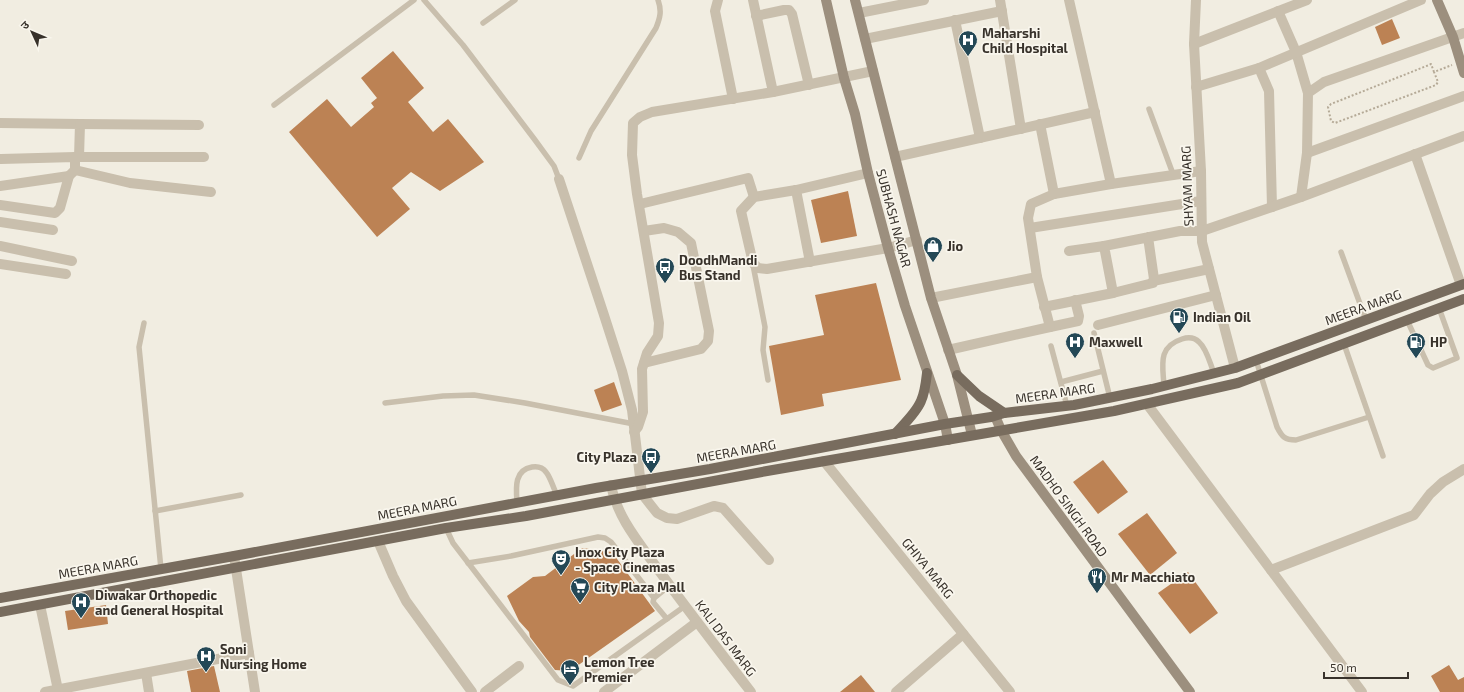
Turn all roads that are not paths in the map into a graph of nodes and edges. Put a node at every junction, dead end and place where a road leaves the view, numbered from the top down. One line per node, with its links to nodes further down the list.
1 (414, 0): 37 (lane)
2 (424, 0): 58 (lane)
3 (515, 0): 21 (lane)
4 (658, 0): 52 (lane)
5 (718, 0): 36 (street)
6 (753, 0): 19 (street)
7 (826, 0): 30 (street, SUBHASH NAGAR)
8 (855, 0): 18 (street)
9 (924, 0): 18 (street)
10 (1000, 0): 16 (street)
11 (1069, 0): 39 (street)
12 (1196, 0): 25 (street, SHYAM MARG)
13 (1307, 0): 17 (street)
14 (1421, 0): 26 (street)
15 (1437, 0): 23 (street)
16 (1002, 11): 20 (street); 44 (street)
17 (1278, 11): 25 (street); 26 (street)
18 (859, 13): 24 (street)
19 (756, 16): 31 (street); 33 (street)
20 (955, 20): 24 (street); 46 (street)
21 (483, 23)
22 (1464, 33): 23 (street)
23 (1453, 37): 29 (street); 34 (street)
24 (865, 39): 28 (street)
25 (1194, 44): 32 (street, SHYAM MARG)
26 (1296, 52): 27 (street); 34 (street)
27 (1259, 68): 32 (street); 69 (street)
28 (873, 70): 30 (street); 51 (street)
29 (1464, 73)
30 (844, 78): 31 (street); 56 (street, SUBHASH NAGAR)
31 (809, 85): 33 (street)
32 (1196, 87): 54 (street, SHYAM MARG)
33 (773, 92): 36 (street)
34 (1308, 93): 47 (street)
35 (1464, 96): 47 (street)
36 (733, 99): 67 (street)
37 (274, 105)
38 (1149, 109): 57 (lane)
39 (1095, 112): 42 (street); 59 (street)
40 (0, 123): 41 (street)
41 (80, 124): 43 (street); 49 (street)
42 (1040, 124): 44 (street); 63 (street)
43 (199, 125)
44 (1021, 128): 46 (street)
45 (1464, 136): 48 (street)
46 (980, 138): 51 (street)
47 (1307, 153): 65 (street)
48 (1415, 154): 65 (street); 90 (street)
49 (77, 157): 50 (street); 53 (street); 55 (street)
50 (204, 157)
51 (895, 157): 76 (street)
52 (579, 158)
53 (1, 159)
54 (1201, 171): 57 (street); 66 (street, SHYAM MARG)
55 (72, 173): 60 (street); 62 (street); 68 (street)
56 (868, 173): 61 (street); 79 (street, SUBHASH NAGAR)
57 (1172, 174): 59 (street)
58 (559, 179): 125 (street)
59 (1111, 184): 63 (street)
60 (0, 186)
61 (796, 190): 64 (street); 83 (street)
62 (211, 192)
63 (1054, 194): 71 (street)
64 (754, 197): 67 (street); 84 (street)
65 (1301, 197): 69 (street)
66 (1201, 201): 71 (street); 74 (street, SHYAM MARG)
67 (640, 204): 73 (street)
68 (0, 206)
69 (1272, 207): 74 (street)
70 (0, 222): 72 (street)
71 (1030, 228): 88 (street)
72 (53, 230)
73 (644, 231): 107 (street); 107 (street)
74 (1202, 231): 75 (street); 86 (street, SHYAM MARG)
75 (1148, 238): 78 (street); 89 (street)
76 (917, 240): 79 (street); 93 (street)
77 (0, 246): 82 (street)
78 (1104, 246): 80 (street); 91 (street)
79 (888, 248): 83 (street); 110 (street, SUBHASH NAGAR)
80 (1069, 251)
81 (1341, 252): 98 (lane)
82 (72, 261)
83 (810, 262): 84 (street)
84 (753, 263): 114 (lane)
85 (0, 264): 87 (street)
86 (1209, 269): 89 (street); 92 (street, SHYAM MARG)
87 (66, 274)
88 (1036, 277): 93 (street); 96 (street)
89 (1153, 281): 91 (street)
90 (1463, 284): 98 (main road, MEERA MARG)
91 (1113, 293): 95 (street)
92 (1216, 295): 102 (street); 108 (street, SHYAM MARG)
93 (931, 298): 105 (street)
94 (1464, 299): 97 (main road, MEERA MARG)
95 (1075, 300): 96 (street); 101 (street)
96 (1044, 307): 101 (street)
97 (1439, 308): 99 (main road, MEERA MARG); 99 (lane)
98 (1366, 320): 106 (main road, MEERA MARG)
99 (1407, 320): 103 (main road, MEERA MARG)
100 (144, 323): 140 (lane)
101 (1050, 327): 105 (street)
102 (1096, 329): 109 (lane)
103 (1344, 344): 113 (main road, MEERA MARG); 122 (lane)
104 (1051, 346): 115 (lane)
105 (948, 350): 112 (street)
106 (1256, 360): 108 (main road, MEERA MARG); 113 (lane)
107 (644, 363): 125 (street)
108 (1235, 368): 111 (main road, MEERA MARG)
109 (1103, 371): 115 (lane); 117 (lane)
110 (927, 373): 124 (street, SUBHASH NAGAR); 127 (main road)
111 (1214, 373): 116 (main road, MEERA MARG); 116 (lane)
112 (957, 376): 121 (main road); 123 (street)
113 (1260, 376): 119 (main road, MEERA MARG); 122 (lane)
114 (768, 380)
115 (1061, 382): 120 (lane)
116 (1164, 386): 117 (main road, MEERA MARG)
117 (1110, 398): 120 (main road, MEERA MARG)
118 (385, 403): 125 (lane)
119 (1147, 404): 126 (main road, MEERA MARG); 148 (street)
120 (1067, 406): 121 (main road, MEERA MARG)
121 (999, 414): 123 (main road, MEERA MARG); 126 (street, MADHO SINGH ROAD)
122 (1369, 417): 130 (lane)
123 (968, 420): 124 (main road, MEERA MARG); 128 (street)
124 (945, 424): 127 (main road, MEERA MARG); 129 (street, SUBHASH NAGAR)
125 (634, 428): 133 (street)
126 (1001, 430): 128 (main road, MEERA MARG); 171 (street, MADHO SINGH ROAD)
127 (895, 434): 133 (main road, MEERA MARG)
128 (972, 435): 129 (main road, MEERA MARG)
129 (948, 440): 131 (main road, MEERA MARG)
130 (1382, 456)
131 (824, 461): 135 (main road, MEERA MARG); 157 (street, GHIYA MARG)
132 (1464, 470): 148 (street)
133 (639, 480): 134 (main road, MEERA MARG); 135 (street)
134 (611, 485): 137 (main road, MEERA MARG); 138 (street)
135 (642, 494): 138 (main road, MEERA MARG); 144 (street)
136 (241, 495): 140 (lane)
137 (557, 495): 139 (main road, MEERA MARG); 139 (lane)
138 (613, 499): 141 (main road, MEERA MARG); 149 (street, KALI DAS MARG)
139 (518, 502): 143 (main road, MEERA MARG)
140 (155, 512): 147 (lane)
141 (446, 528): 142 (main road, MEERA MARG); 145 (lane)
142 (378, 541): 146 (main road, MEERA MARG); 165 (street)
143 (234, 556): 146 (street); 147 (main road, MEERA MARG)
144 (769, 560)
145 (468, 563): 151 (lane); 155 (lane)
146 (236, 568): 152 (main road, MEERA MARG); 158 (street)
147 (161, 569): 150 (main road, MEERA MARG)
148 (1271, 570): 172 (street)
149 (670, 585): 151 (lane); 153 (street, KALI DAS MARG)
150 (0, 598)
151 (654, 598): 155 (lane)
152 (40, 605): 154 (main road, MEERA MARG); 161 (street)
153 (685, 606): 155 (lane); 156 (street, KALI DAS MARG)
154 (0, 612)
155 (668, 619)
156 (697, 622): 167 (street); 168 (street, KALI DAS MARG)
157 (963, 634): 169 (street); 170 (street, GHIYA MARG)
158 (249, 653): 160 (street); 164 (street)
159 (519, 666): 166 (street)
160 (146, 673): 161 (street); 163 (street)
161 (58, 690): 162 (street)
162 (45, 692)
163 (149, 692)
164 (255, 692)
165 (472, 692)
166 (485, 692)
167 (604, 692)
168 (751, 692)
169 (896, 692)
170 (1010, 692)
171 (1190, 692)
172 (1362, 692)

